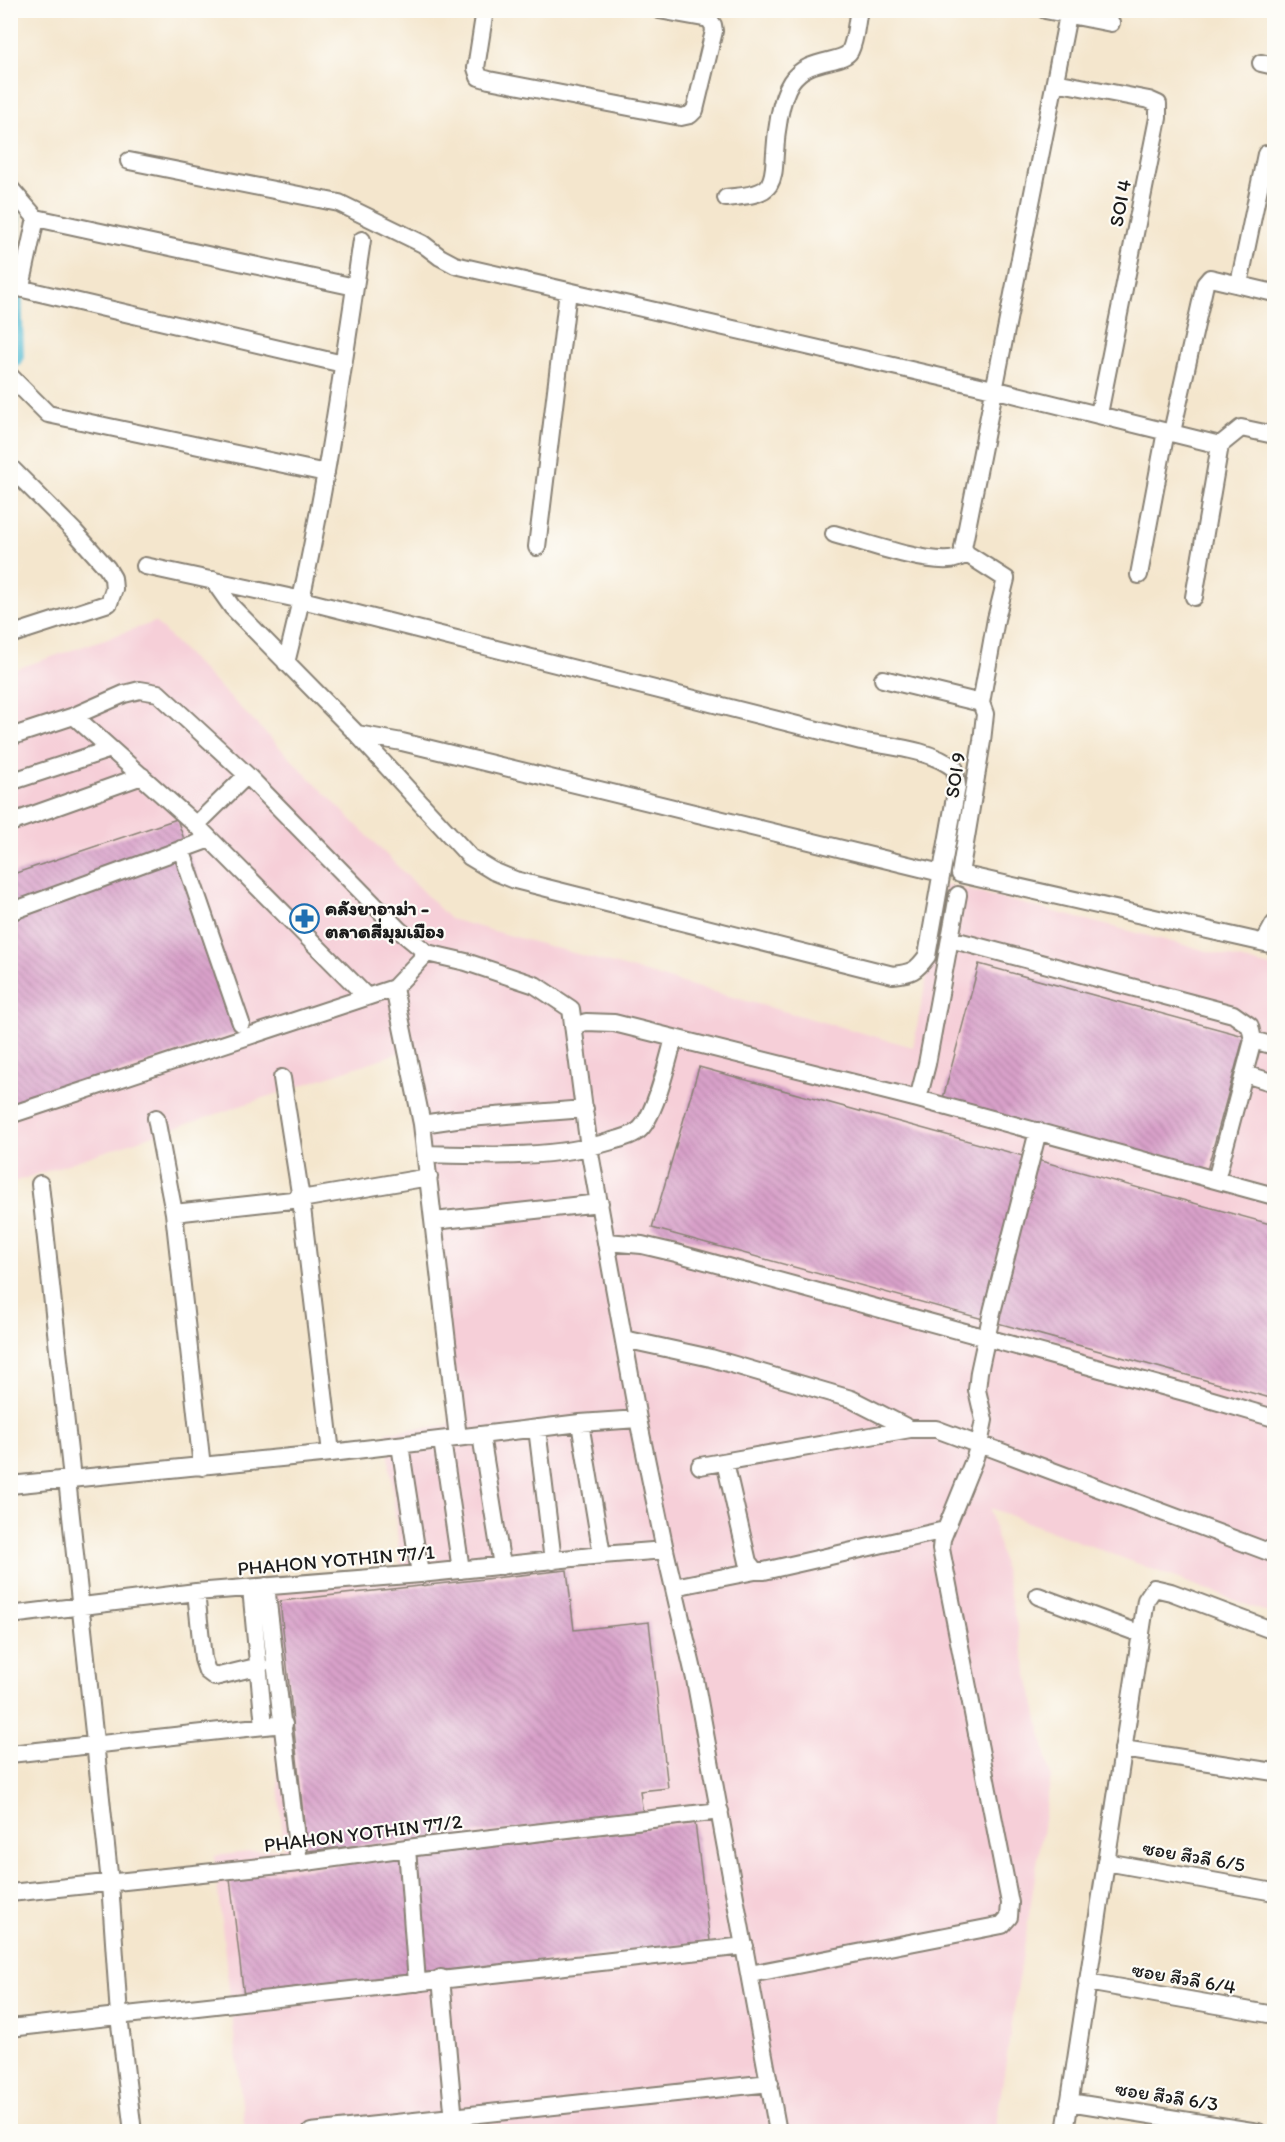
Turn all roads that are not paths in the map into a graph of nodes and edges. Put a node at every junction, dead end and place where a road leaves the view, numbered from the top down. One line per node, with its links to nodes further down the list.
1 (485, 10): 2 (street)
2 (659, 10)
3 (859, 10): 11 (street)
4 (1045, 10): 5 (street)
5 (1068, 15): 6 (street); 7 (street)
6 (1110, 22)
7 (1055, 82): 20 (street); 21 (street, SOI 4)
8 (1266, 154): 14 (street)
9 (129, 161): 16 (street)
10 (11, 188): 12 (street)
11 (726, 198)
12 (36, 218): 15 (street); 18 (street)
13 (362, 240): 15 (street)
14 (1239, 284): 17 (street); 22 (street)
15 (355, 287): 18 (street)
16 (568, 291): 20 (street); 28 (street)
17 (1275, 293)
18 (343, 364): 26 (street)
19 (10, 376): 26 (street)
20 (993, 389): 21 (street); 29 (street)
21 (1099, 414): 22 (street)
22 (1169, 431): 24 (street); 31 (street)
23 (1275, 435): 24 (street)
24 (1220, 445): 33 (street)
25 (10, 467): 35 (street)
26 (326, 473): 34 (street)
27 (834, 534): 29 (street)
28 (537, 547)
29 (967, 554): 38 (street, SOI 9)
30 (145, 566): 32 (street)
31 (1139, 575)
32 (213, 580): 34 (street); 36 (street)
33 (1194, 597)
34 (302, 600): 36 (street); 50 (street)
35 (10, 635)
36 (286, 663): 40 (street)
37 (884, 679): 38 (street)
38 (981, 703): 55 (street, SOI 9)
39 (74, 716): 41 (street); 42 (street); 43 (street)
40 (357, 734): 50 (street); 50 (street)
41 (10, 737)
42 (111, 749): 44 (street); 45 (street)
43 (247, 775): 47 (street); 56 (street)
44 (142, 776): 46 (street); 47 (street)
45 (10, 782)
46 (10, 823)
47 (196, 825): 48 (street)
48 (210, 839): 49 (street); 58 (street)
49 (181, 849): 52 (street); 59 (street)
50 (941, 873)
51 (958, 895): 54 (street)
52 (10, 912)
53 (1275, 924): 55 (street)
54 (950, 939): 62 (street); 67 (street)
55 (1269, 944)
56 (427, 953): 57 (street); 60 (street)
57 (394, 988): 58 (street); 71 (street)
58 (366, 996): 69 (street)
59 (241, 1023)
60 (574, 1026): 61 (street); 68 (street)
61 (674, 1038): 67 (street); 73 (street)
62 (1253, 1040): 63 (street); 64 (street)
63 (1275, 1046)
64 (1245, 1074): 66 (street); 76 (street)
65 (282, 1078): 79 (street)
66 (1275, 1083)
67 (918, 1099): 72 (street)
68 (585, 1109): 71 (street); 73 (street)
69 (10, 1114)
70 (156, 1118): 81 (street)
71 (422, 1124): 74 (street)
72 (1038, 1131): 76 (street); 84 (street)
73 (589, 1148): 74 (street); 80 (street)
74 (426, 1154): 75 (street)
75 (429, 1177): 79 (street); 82 (street)
76 (1216, 1180): 78 (street)
77 (40, 1184): 99 (street)
78 (1275, 1196)
79 (301, 1198): 81 (street); 95 (street)
80 (600, 1203): 82 (street); 83 (street)
81 (174, 1213): 98 (street)
82 (434, 1221): 92 (street)
83 (607, 1242): 84 (street); 85 (street)
84 (986, 1338): 86 (street); 94 (street)
85 (624, 1340): 87 (street); 90 (street)
86 (1275, 1418)
87 (638, 1419): 88 (street); 102 (street)
88 (580, 1423): 89 (street); 104 (street)
89 (537, 1428): 91 (street); 105 (street)
90 (910, 1429): 94 (street); 96 (street)
91 (481, 1435): 92 (street); 106 (street)
92 (450, 1439): 93 (street); 107 (street)
93 (400, 1445): 95 (street); 109 (street)
94 (979, 1445): 101 (street); 103 (street)
95 (331, 1453): 98 (street)
96 (725, 1462): 97 (street); 108 (street)
97 (700, 1466)
98 (202, 1467): 99 (street)
99 (69, 1479): 100 (street); 114 (street)
100 (10, 1485)
101 (945, 1530): 108 (street); 133 (street)
102 (665, 1550): 104 (street, PHAHON YOTHIN 77/1); 111 (street)
103 (1275, 1554)
104 (602, 1555): 105 (street, PHAHON YOTHIN 77/1)
105 (553, 1561): 106 (street, PHAHON YOTHIN 77/1)
106 (502, 1566): 107 (street, PHAHON YOTHIN 77/1)
107 (461, 1570): 109 (street, PHAHON YOTHIN 77/1)
108 (755, 1570): 111 (street)
109 (420, 1574): 110 (street, PHAHON YOTHIN 77/1)
110 (259, 1587): 112 (street, PHAHON YOTHIN 77/1); 118 (street); 119 (street)
111 (674, 1587): 125 (street)
112 (196, 1592): 114 (street, PHAHON YOTHIN 77/1); 118 (street)
113 (1038, 1596): 117 (street)
114 (81, 1606): 115 (street, PHAHON YOTHIN 77/1); 121 (street)
115 (10, 1615)
116 (1275, 1631): 117 (street)
117 (1141, 1634): 122 (street)
118 (260, 1666): 120 (street)
119 (284, 1724): 120 (street); 128 (street)
120 (264, 1726): 121 (street)
121 (95, 1745): 123 (street); 129 (street)
122 (1123, 1749): 124 (street); 127 (street)
123 (10, 1754)
124 (1275, 1772)
125 (720, 1811): 126 (street, PHAHON YOTHIN 77/2); 132 (street)
126 (407, 1848): 128 (street, PHAHON YOTHIN 77/2); 136 (street)
127 (1106, 1862): 130 (street, ซอย สีวลี 6/5); 135 (street)
128 (299, 1863): 129 (street, PHAHON YOTHIN 77/2)
129 (110, 1883): 131 (street, PHAHON YOTHIN 77/2); 138 (street)
130 (1275, 1892)
131 (10, 1893)
132 (745, 1946): 133 (street); 134 (street)
133 (750, 1974): 140 (street)
134 (441, 1978): 136 (street); 142 (street)
135 (1087, 1982): 137 (street, ซอย สีวลี 6/4); 141 (street)
136 (417, 1983): 138 (street)
137 (1275, 2015)
138 (119, 2016): 139 (street); 143 (street)
139 (10, 2028)
140 (770, 2083): 142 (street); 145 (street)
141 (1070, 2102): 146 (street); 147 (street, ซอย สีวลี 6/3)
142 (454, 2124): 144 (street)
143 (133, 2132)
144 (312, 2132)
145 (778, 2132)
146 (1065, 2132)
147 (1258, 2132)

